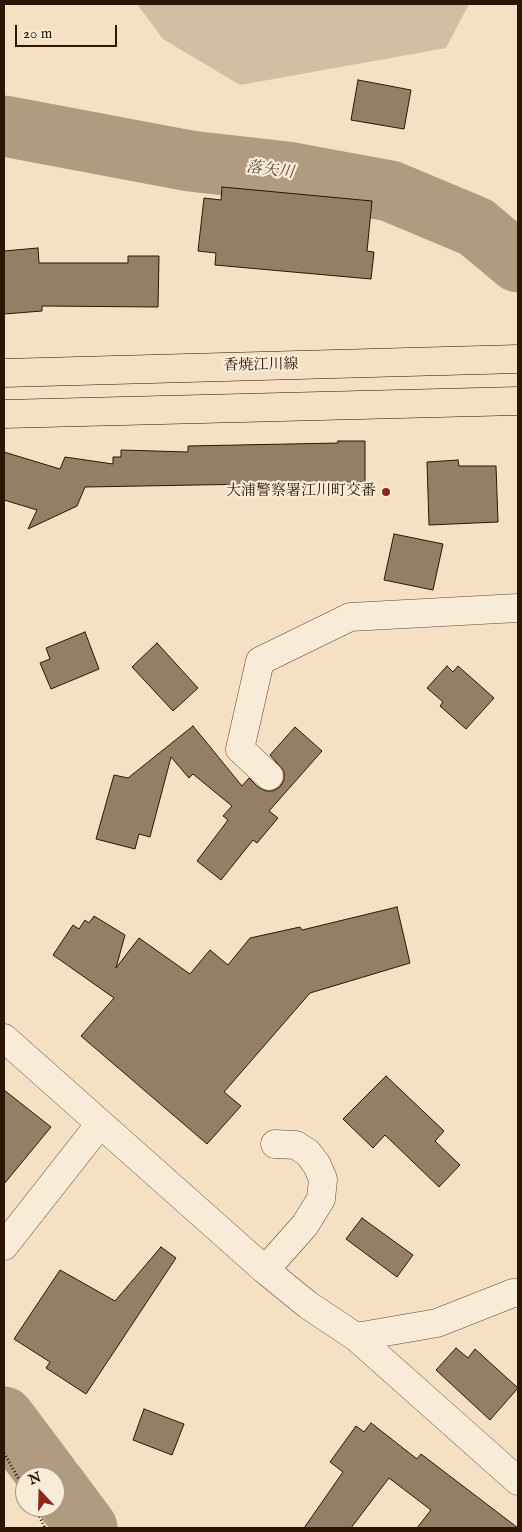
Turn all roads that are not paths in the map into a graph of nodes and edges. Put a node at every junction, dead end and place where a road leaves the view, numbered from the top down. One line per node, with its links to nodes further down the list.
1 (518, 359): 2 (main road, 香焼江川線)
2 (4, 373)
3 (518, 401): 4 (main road)
4 (4, 414)
5 (518, 608): 6 (street)
6 (270, 776)
7 (4, 1038): 8 (street)
8 (100, 1124): 10 (street); 11 (street)
9 (275, 1144): 11 (street)
10 (4, 1246)
11 (265, 1270): 13 (street)
12 (518, 1293): 13 (street)
13 (356, 1337): 14 (street)
14 (518, 1481)

